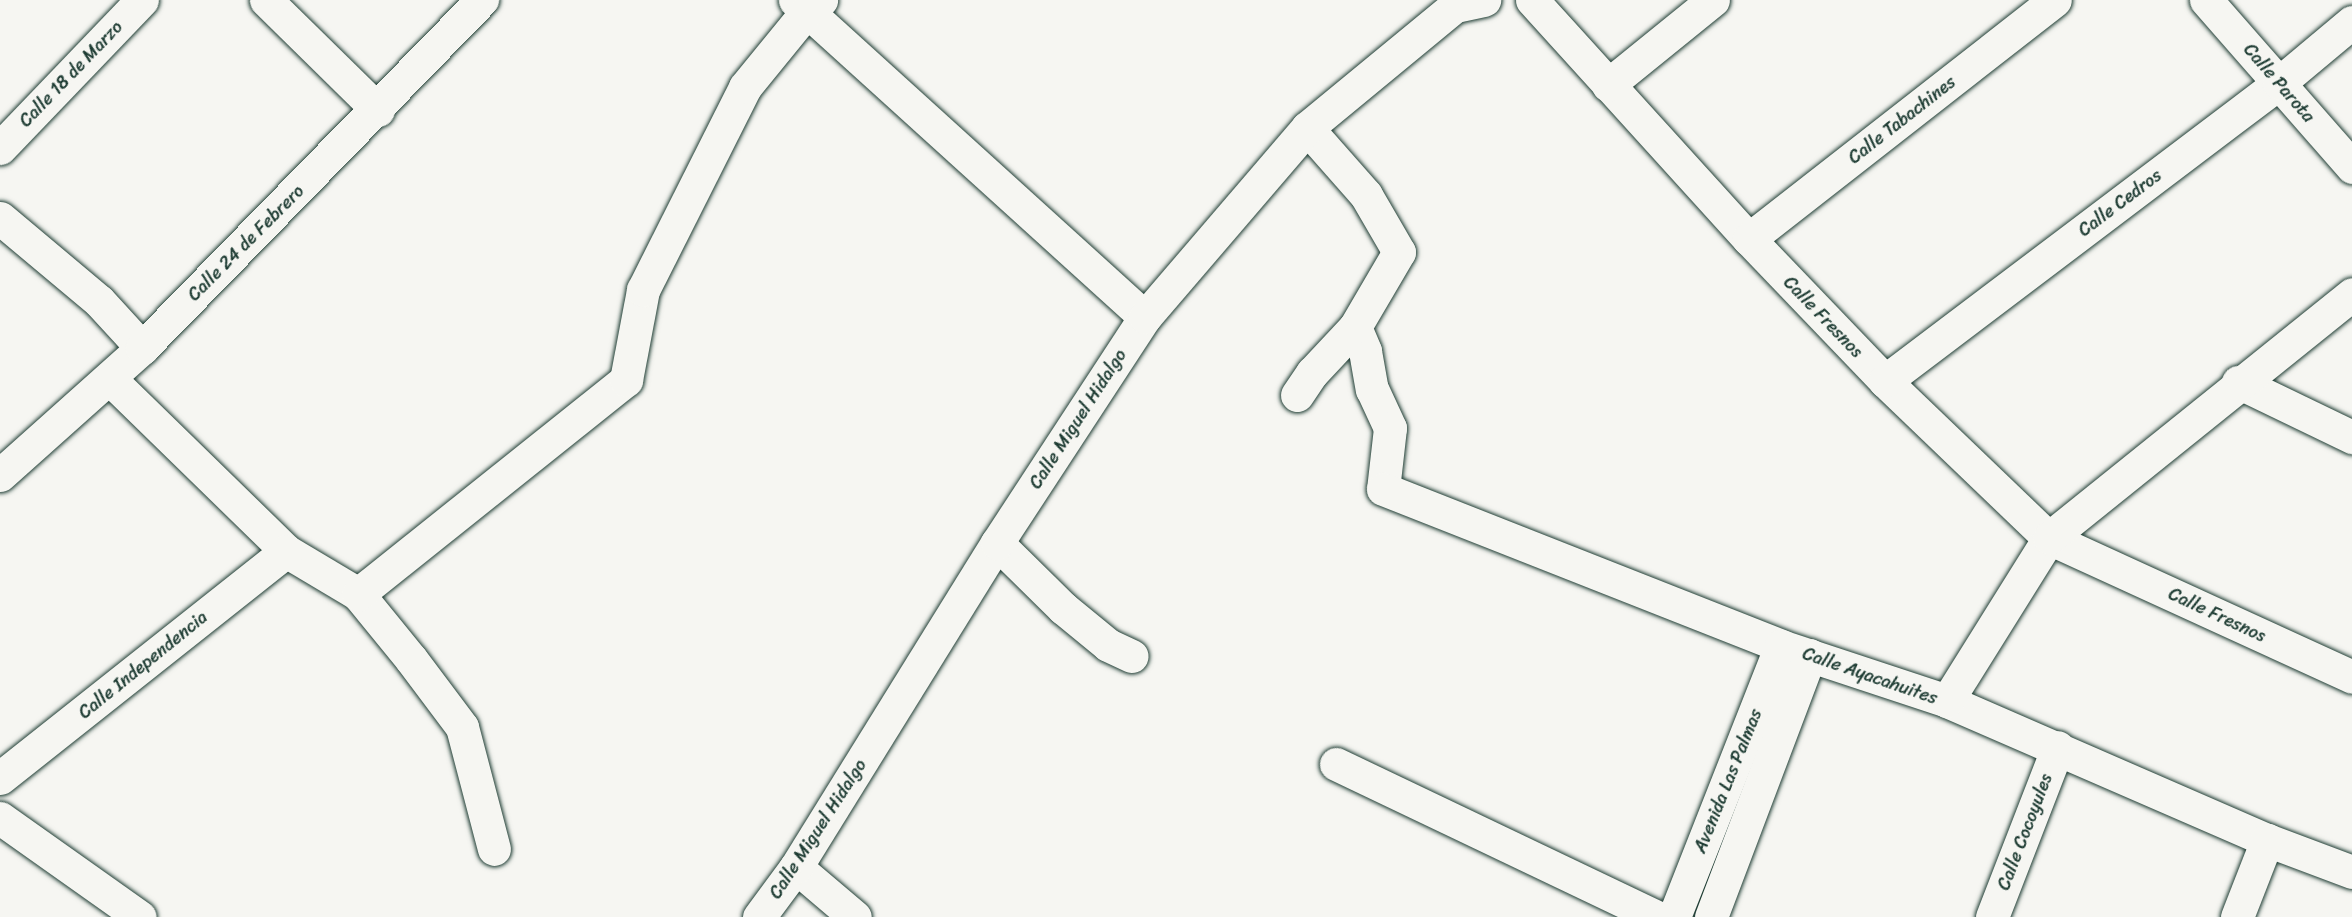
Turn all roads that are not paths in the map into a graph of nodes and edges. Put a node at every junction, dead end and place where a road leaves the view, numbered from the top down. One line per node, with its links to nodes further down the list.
1 (142, 0): 15 (street, Calle 18 de Marzo)
2 (266, 0): 13 (street)
3 (482, 0): 13 (street, Calle 24 de Febrero)
4 (1484, 0): 14 (street, Calle Miguel Hidalgo)
5 (1532, 0): 12 (street, Calle Fresnos)
6 (1713, 0): 12 (street)
7 (2055, 0): 18 (street, Calle Tabachines)
8 (2206, 0): 11 (street, Calle Parota)
9 (808, 4): 20 (street); 32 (street)
10 (2352, 22): 11 (street, Calle Cedros)
11 (2279, 83): 16 (street, Calle Parota); 24 (street, Calle Cedros)
12 (1608, 85): 18 (street, Calle Fresnos)
13 (378, 110): 22 (street, Calle 24 de Febrero)
14 (1307, 128): 20 (street, Calle Miguel Hidalgo); 21 (street)
15 (0, 148)
16 (2352, 167)
17 (0, 218): 22 (street)
18 (1749, 239): 24 (street, Calle Fresnos)
19 (2352, 294): 25 (street)
20 (1145, 317): 30 (street, Calle Miguel Hidalgo)
21 (1355, 327): 26 (street); 33 (street, Calle Ayacahuites)
22 (142, 348): 23 (street, Calle 24 de Febrero)
23 (110, 379): 28 (street, Calle 24 de Febrero); 31 (street)
24 (1885, 381): 29 (street, Calle Fresnos)
25 (2238, 382): 27 (street); 29 (street)
26 (1297, 395)
27 (2352, 437)
28 (0, 475)
29 (2049, 538): 35 (street, Calle Fresnos); 36 (street)
30 (997, 543): 34 (street); 43 (street, Calle Miguel Hidalgo)
31 (285, 551): 32 (street); 39 (street, Calle Independencia)
32 (358, 594): 42 (street)
33 (1796, 651): 36 (street, Calle Ayacahuites); 49 (street, Avenida Las Palmas); 50 (street)
34 (1131, 656)
35 (2352, 677)
36 (1947, 701): 37 (street, Calle Ayacahuites)
37 (2058, 747): 41 (street, Calle Ayacahuites); 51 (street, Calle Cocoyules)
38 (1336, 764): 48 (street)
39 (0, 778)
40 (0, 818): 45 (street)
41 (2267, 840): 44 (street, Calle Ayacahuites); 52 (street)
42 (494, 849)
43 (796, 867): 46 (street, Calle Miguel Hidalgo); 47 (street)
44 (2352, 872)
45 (134, 915)
46 (759, 917)
47 (855, 917)
48 (1656, 917)
49 (1674, 917)
50 (1711, 917)
51 (1992, 917)
52 (2237, 917)

